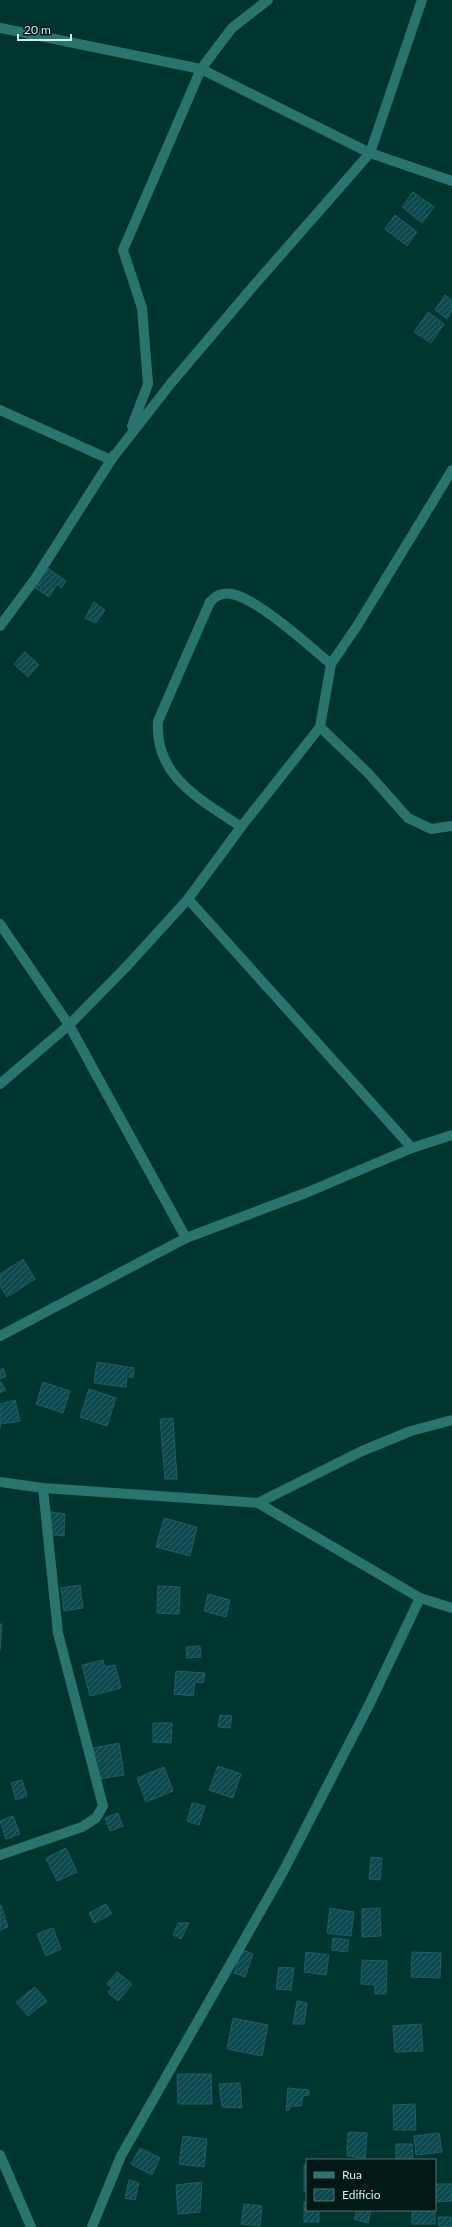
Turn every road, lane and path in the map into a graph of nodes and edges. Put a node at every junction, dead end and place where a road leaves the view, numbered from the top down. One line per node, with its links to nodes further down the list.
1 (268, 0): 4 (street)
2 (422, 0): 5 (street)
3 (0, 28): 4 (street)
4 (201, 69): 5 (street); 8 (street)
5 (370, 153): 6 (street); 8 (street)
6 (452, 181)
7 (0, 410): 8 (street)
8 (111, 460): 10 (street)
9 (452, 470): 11 (street)
10 (0, 626)
11 (331, 664): 12 (street); 13 (street)
12 (320, 727): 13 (street); 14 (street)
13 (241, 826): 15 (street)
14 (452, 826)
15 (188, 899): 17 (street); 20 (street)
16 (0, 924): 17 (street)
17 (68, 1024): 18 (street); 21 (street)
18 (0, 1084)
19 (452, 1135): 20 (street)
20 (412, 1148): 21 (street)
21 (186, 1238): 22 (street)
22 (0, 1336)
23 (452, 1420): 26 (street)
24 (0, 1482): 25 (street)
25 (43, 1488): 26 (street); 29 (street)
26 (258, 1503): 27 (street)
27 (420, 1598): 28 (street); 32 (street)
28 (452, 1608)
29 (0, 1855)
30 (0, 2155): 31 (street)
31 (31, 2227)
32 (92, 2227)

